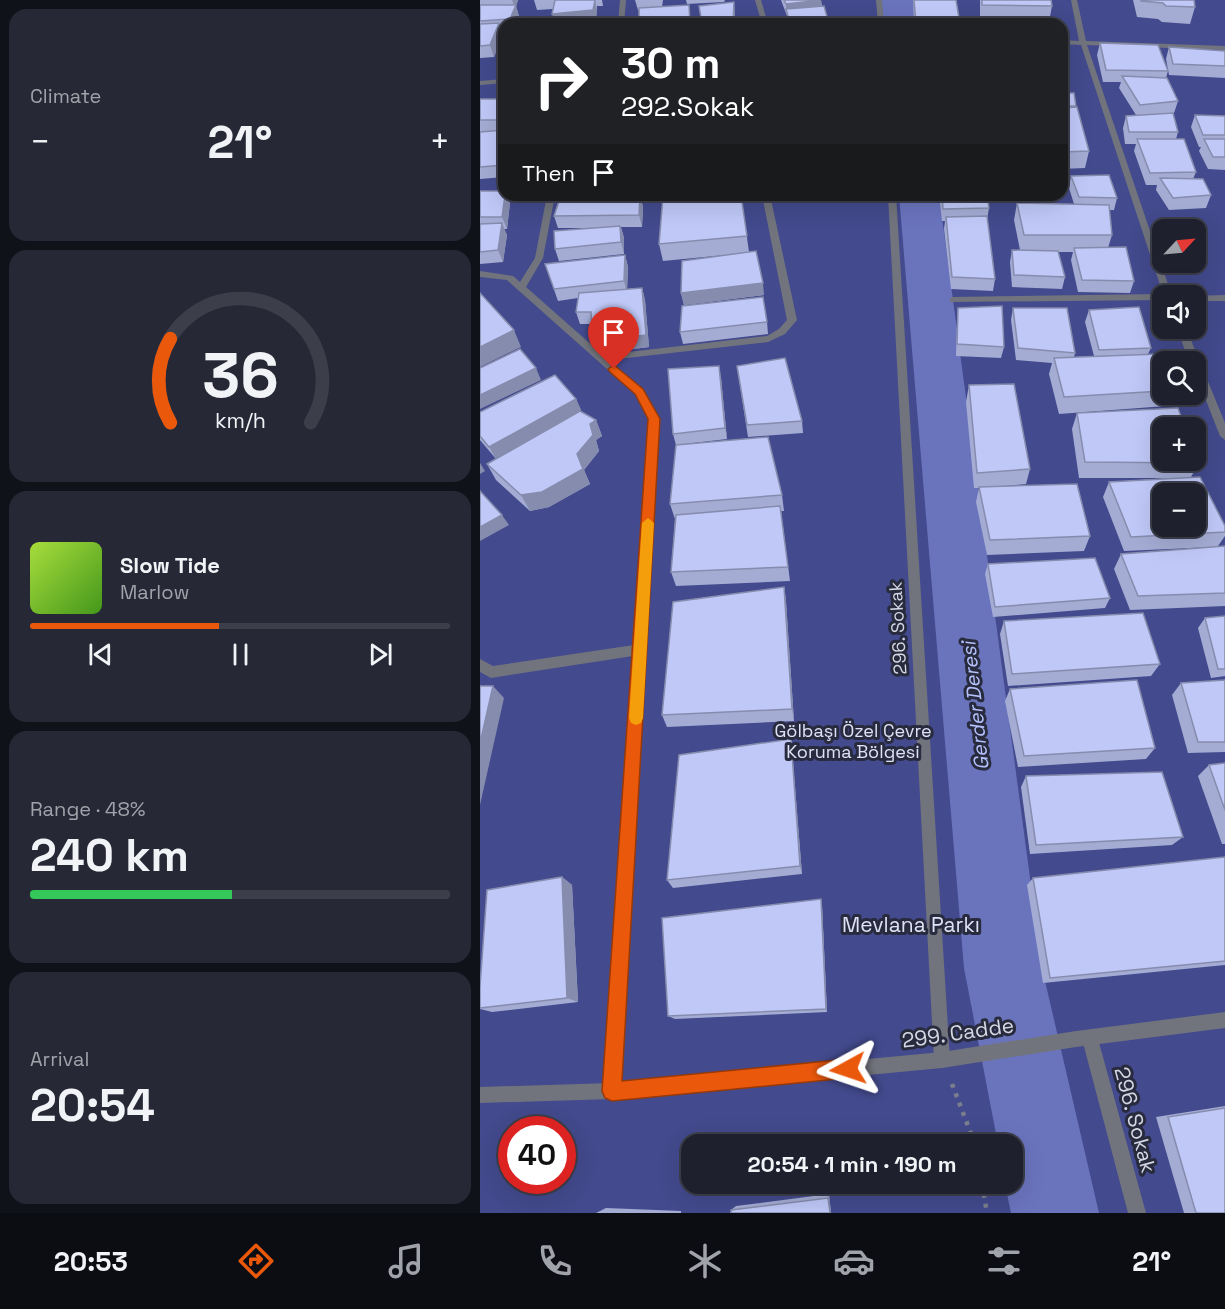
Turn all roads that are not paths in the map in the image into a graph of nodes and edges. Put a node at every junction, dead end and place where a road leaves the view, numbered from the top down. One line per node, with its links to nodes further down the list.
1 (623, 0): 5 (street)
2 (758, 0): 6 (street)
3 (879, 0): 7 (street)
4 (1074, 0): 9 (street)
5 (622, 18)
6 (763, 18)
7 (880, 18)
8 (1068, 42): 9 (street)
9 (1083, 42): 10 (street); 17 (street)
10 (1225, 48)
11 (498, 82): 12 (street)
12 (480, 83)
13 (550, 201): 18 (street)
14 (767, 201): 23 (street)
15 (892, 201): 30 (street, 296. Sokak)
16 (480, 274): 18 (street)
17 (1164, 285)
18 (521, 287): 23 (street)
19 (1152, 297): 22 (street)
20 (1206, 298): 21 (street)
21 (1225, 298)
22 (953, 300)
23 (601, 358): 26 (street)
24 (1206, 390): 25 (street)
25 (1225, 436)
26 (640, 650): 27 (street); 31 (street)
27 (480, 665)
28 (1225, 1020): 29 (street, 299. Cadde)
29 (1083, 1039): 30 (street, 299. Cadde); 33 (street, 296. Sokak)
30 (942, 1060): 31 (street, 299. Cadde)
31 (612, 1091): 32 (street, 299. Cadde)
32 (480, 1095)
33 (1137, 1213)

